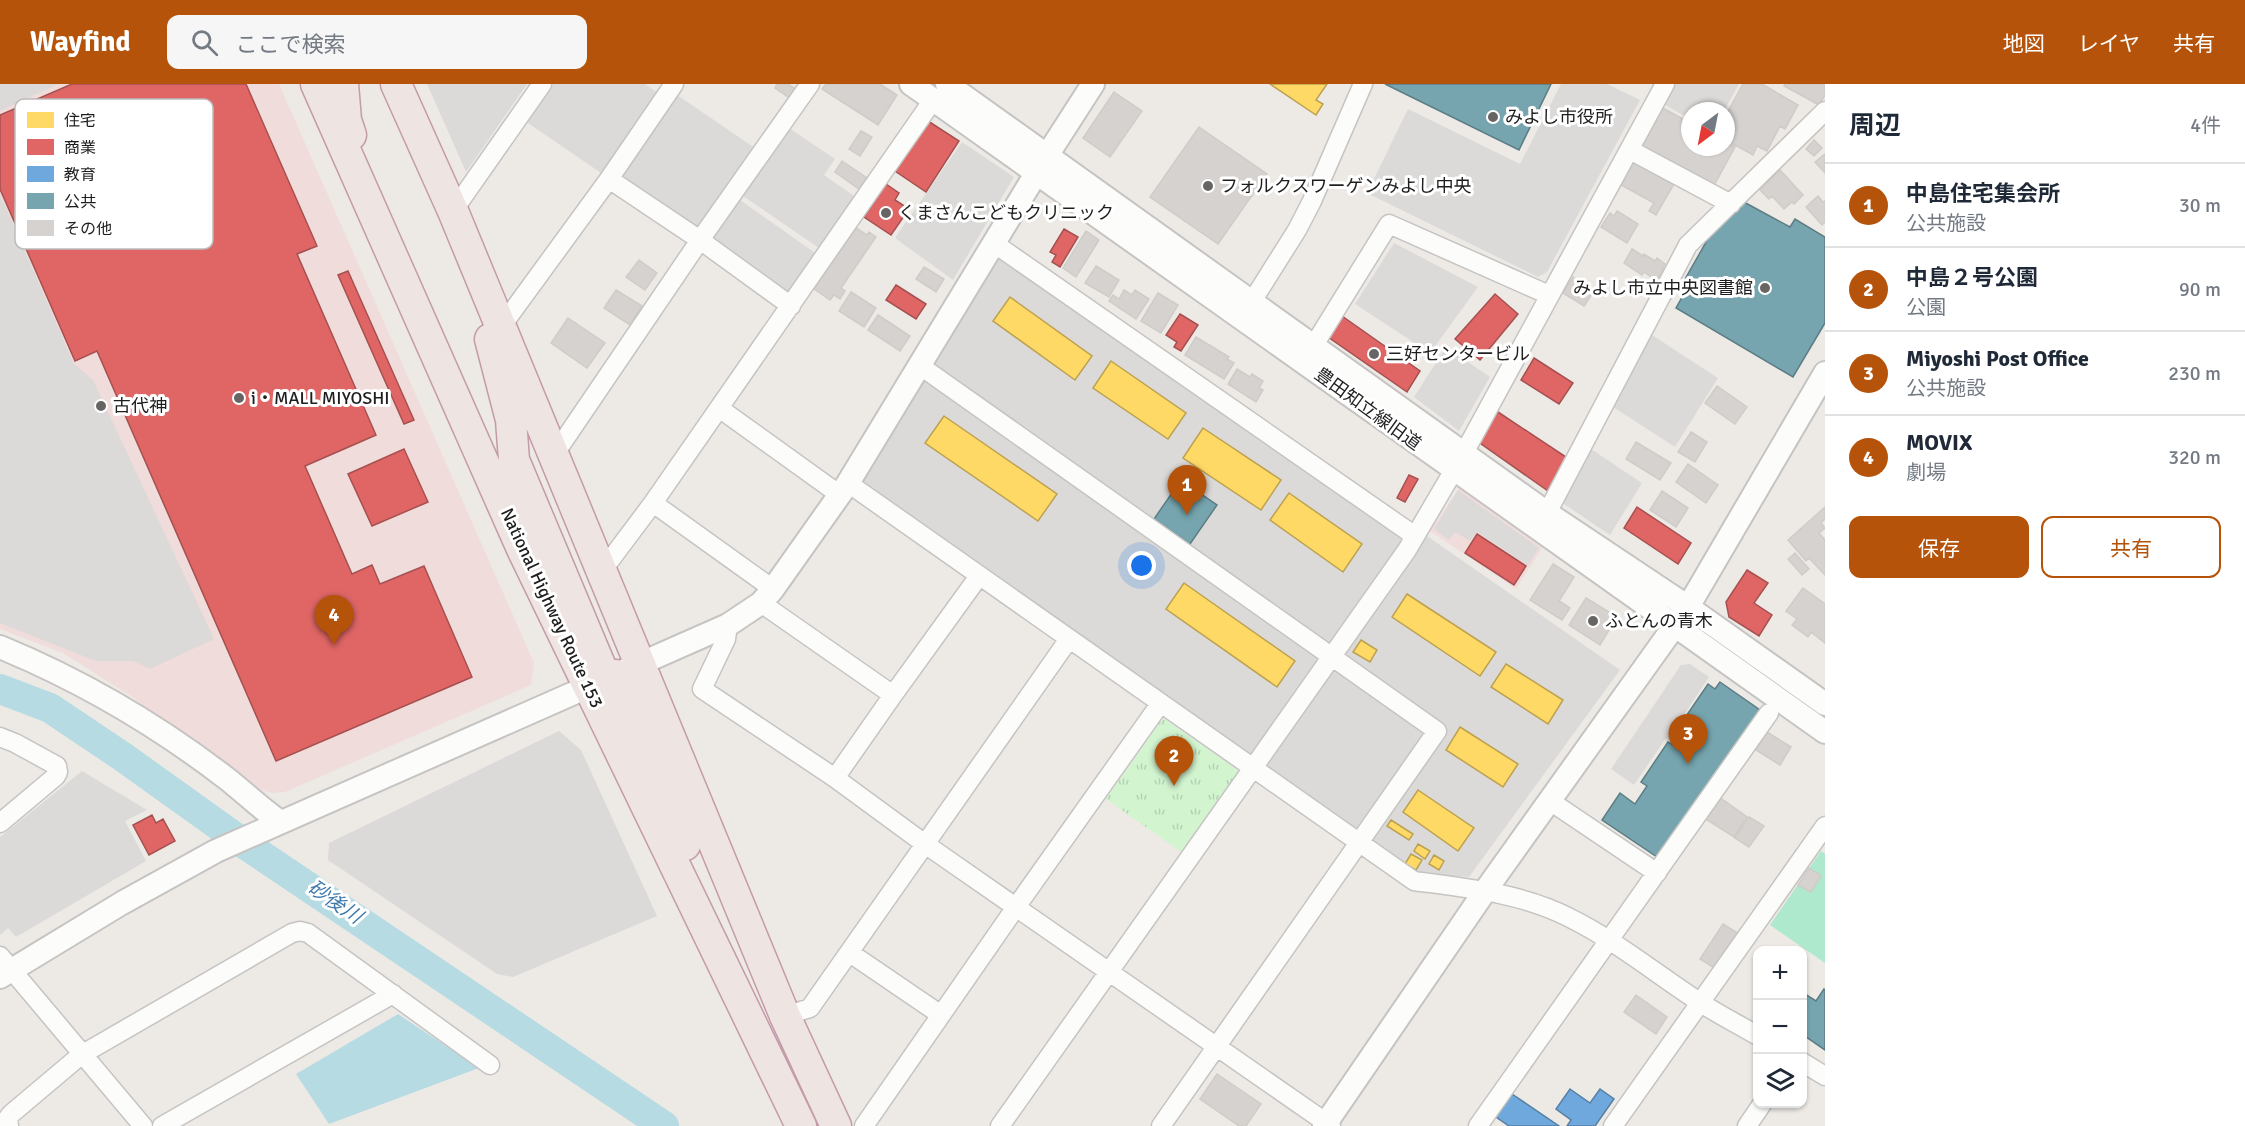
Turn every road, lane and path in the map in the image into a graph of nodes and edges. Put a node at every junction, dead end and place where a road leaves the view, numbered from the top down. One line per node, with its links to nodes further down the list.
1 (316, 84): 20 (highway, National Highway Route 153)
2 (343, 84): 20 (highway)
3 (396, 84): 17 (highway, National Highway Route 153)
4 (542, 84): 17 (street)
5 (674, 84): 15 (street)
6 (810, 84): 18 (street)
7 (911, 84): 11 (street, 豊田知立線旧道)
8 (1093, 84): 14 (street)
9 (1364, 84): 23 (street)
10 (1665, 84): 13 (street)
11 (940, 92): 14 (street, 豊田知立線旧道); 24 (street)
12 (1825, 111): 16 (street)
13 (1630, 150): 16 (street); 22 (street)
14 (1043, 163): 19 (street); 23 (street, 豊田知立線旧道); 31 (street, 豊田知立線旧道)
15 (609, 179): 18 (street); 25 (street)
16 (1731, 204): 34 (street)
17 (453, 211): 21 (highway, National Highway Route 153)
18 (700, 240): 24 (street); 30 (street)
19 (995, 244): 27 (street); 35 (street)
20 (391, 254): 44 (highway, National Highway Route 153)
21 (487, 294): 25 (highway, National Highway Route 153); 44 (highway)
22 (1550, 294): 26 (street); 31 (street)
23 (1251, 303): 26 (street, 豊田知立線旧道)
24 (791, 306): 29 (street)
25 (501, 327): 30 (highway, National Highway Route 153)
26 (1314, 345): 31 (street, 豊田知立線旧道)
27 (919, 365): 32 (street); 43 (street)
28 (1825, 373): 39 (street)
29 (719, 408): 32 (street); 33 (street)
30 (554, 455): 36 (highway, National Highway Route 153)
31 (1459, 462): 34 (street, 豊田知立線旧道); 35 (street); 39 (street, 豊田知立線旧道)
32 (844, 489): 37 (street); 38 (street)
33 (653, 503): 36 (street); 38 (street)
34 (1547, 513): 39 (street, 豊田知立線旧道)
35 (1415, 536): 43 (street)
36 (602, 571): 44 (highway, National Highway Route 153)
37 (979, 576): 41 (street); 45 (street)
38 (767, 596): 40 (street); 45 (street)
39 (1681, 616): 47 (street, 豊田知立線旧道); 49 (street, 豊田知立線旧道); 53 (street)
40 (728, 626): 44 (street); 52 (street)
41 (1069, 639): 46 (street); 58 (street)
42 (0, 647): 54 (street)
43 (1332, 656): 51 (street); 57 (street)
44 (613, 676): 54 (street); 69 (highway, National Highway Route 153); 81 (highway)
45 (893, 695): 52 (street)
46 (1160, 704): 51 (street); 61 (street)
47 (1825, 704)
48 (1768, 713): 59 (street)
49 (1825, 732)
50 (0, 737): 55 (street)
51 (1252, 768): 57 (street); 65 (street)
52 (835, 778): 58 (street)
53 (1550, 801): 59 (street); 60 (street)
54 (279, 822): 64 (street)
55 (0, 823)
56 (1825, 826): 67 (street)
57 (1358, 842): 60 (street); 71 (street)
58 (925, 844): 61 (street); 63 (street)
59 (1657, 873): 62 (street)
60 (1485, 891): 62 (street); 77 (street)
61 (1016, 907): 65 (street); 68 (street)
62 (1610, 941): 67 (street); 86 (street)
63 (850, 953): 68 (street); 69 (street)
64 (4, 967): 72 (street)
65 (1110, 972): 71 (street); 84 (street)
66 (393, 994): 72 (street); 73 (street); 80 (street)
67 (1700, 1002): 70 (street); 87 (street)
68 (941, 1015): 83 (street)
69 (785, 1016): 82 (highway, National Highway Route 153)
70 (1753, 1033)
71 (1217, 1048): 77 (street); 85 (street)
72 (81, 1055): 78 (street); 79 (street)
73 (490, 1065)
74 (1807, 1065): 75 (street)
75 (1825, 1076)
76 (1759, 1108): 88 (street)
77 (1327, 1125)
78 (9, 1126)
79 (143, 1126)
80 (162, 1126)
81 (801, 1126)
82 (836, 1126)
83 (864, 1126)
84 (1000, 1126)
85 (1161, 1126)
86 (1478, 1126)
87 (1613, 1126)
88 (1747, 1126)

